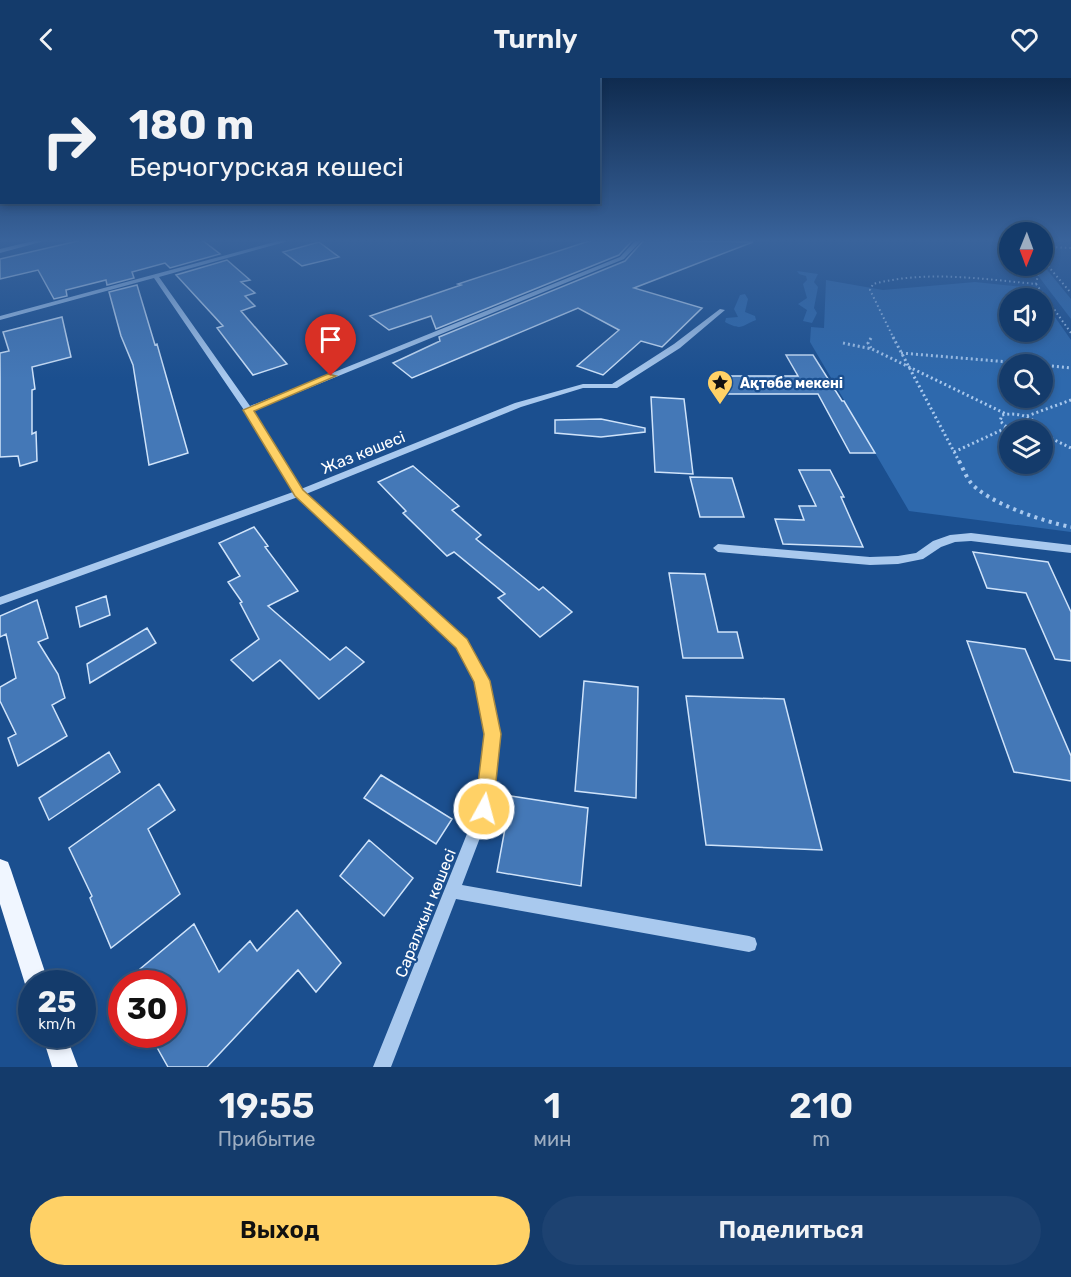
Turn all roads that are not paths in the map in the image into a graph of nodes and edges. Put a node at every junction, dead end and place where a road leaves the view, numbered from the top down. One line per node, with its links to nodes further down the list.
1 (121, 286): 5 (street)
2 (162, 286): 6 (street, Саралжын көшесі)
3 (553, 286): 6 (street)
4 (722, 310): 7 (street, Жаз көшесі)
5 (0, 318)
6 (248, 410): 7 (street, Саралжын көшесі)
7 (299, 493): 10 (street, Жаз көшесі); 12 (street, Саралжын көшесі)
8 (718, 548): 9 (street)
9 (1071, 549)
10 (0, 601)
11 (0, 870): 14 (main road)
12 (452, 891): 13 (street); 17 (street, Саралжын көшесі)
13 (750, 944)
14 (33, 970)
15 (58, 1048): 16 (main road)
16 (65, 1067)
17 (382, 1067)

